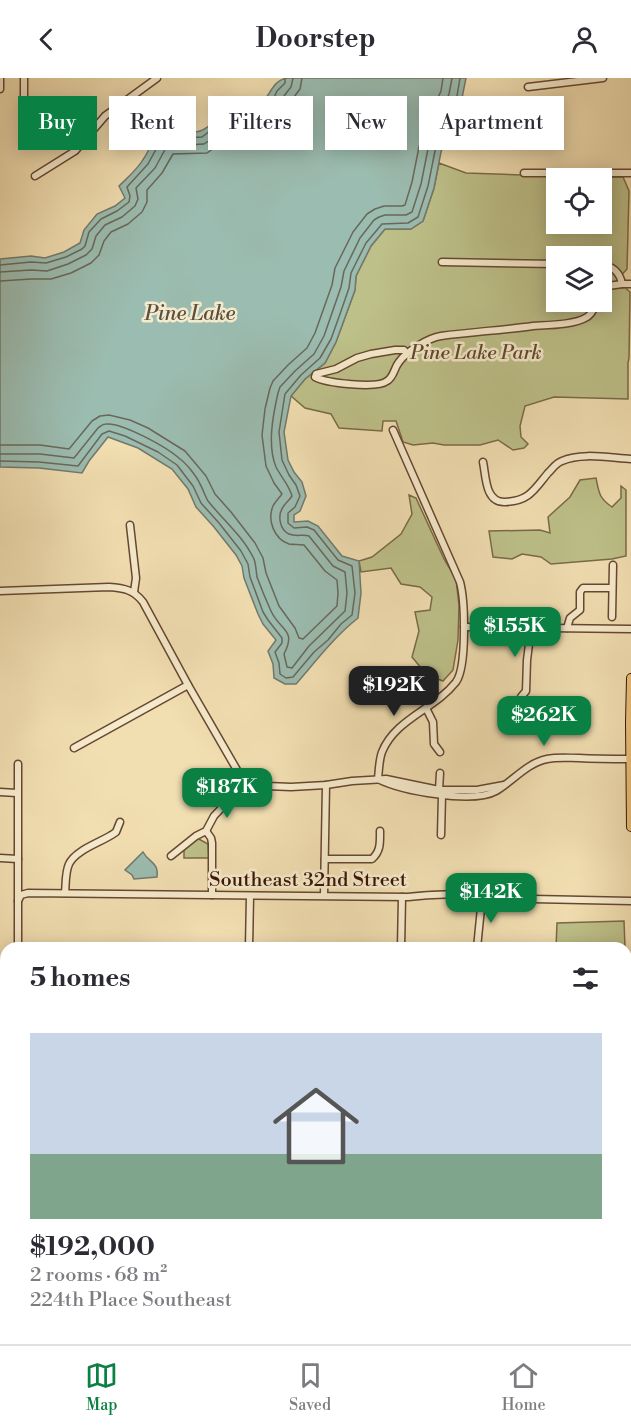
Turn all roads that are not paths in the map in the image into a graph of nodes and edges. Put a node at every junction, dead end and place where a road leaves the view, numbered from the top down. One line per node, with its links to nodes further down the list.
1 (0, 78): 8 (street)
2 (24, 78): 9 (street)
3 (157, 78): 12 (street)
4 (541, 78): 6 (street)
5 (603, 78): 6 (street)
6 (546, 84): 7 (street)
7 (528, 87)
8 (0, 89)
9 (24, 96)
10 (524, 172): 11 (street)
11 (631, 173)
12 (35, 176)
13 (442, 262): 14 (street)
14 (546, 264)
15 (612, 268): 16 (street)
16 (621, 284): 17 (street); 18 (street)
17 (631, 284)
18 (612, 285)
19 (592, 312): 20 (street)
20 (407, 354): 20 (street)
21 (393, 430): 30 (street)
22 (631, 459): 23 (street)
23 (483, 462)
24 (130, 525): 28 (street)
25 (613, 565): 26 (street)
26 (612, 588): 29 (street); 32 (street)
27 (0, 591): 28 (street)
28 (134, 592): 35 (street)
29 (612, 617)
30 (464, 627): 31 (street); 37 (street)
31 (531, 628): 32 (street); 36 (street)
32 (567, 628): 33 (street)
33 (631, 629)
34 (631, 678): 40 (main road)
35 (188, 685): 38 (street); 44 (street)
36 (521, 697)
37 (426, 708): 39 (street); 43 (street)
38 (74, 748)
39 (440, 752)
40 (631, 759): 46 (street); 50 (main road)
41 (18, 764): 47 (street)
42 (440, 773): 46 (street)
43 (378, 779): 44 (street); 46 (street)
44 (326, 785): 57 (street)
45 (0, 792): 47 (street)
46 (440, 792): 53 (street)
47 (17, 793): 56 (street)
48 (233, 796): 51 (street)
49 (120, 822): 58 (street)
50 (631, 827)
51 (206, 831): 54 (street); 59 (street)
52 (380, 831): 57 (street)
53 (441, 835)
54 (171, 856)
55 (0, 858): 56 (street)
56 (18, 859): 63 (street)
57 (325, 859): 60 (street)
58 (65, 893): 59 (street, Southeast 32nd Street); 63 (street, Southeast 32nd Street)
59 (212, 895): 61 (street, Southeast 32nd Street)
60 (324, 895): 61 (street, Southeast 32nd Street); 62 (street, Southeast 32nd Street)
61 (250, 896): 67 (street)
62 (402, 897): 64 (street, Southeast 32nd Street); 68 (street)
63 (20, 898): 66 (street)
64 (482, 898): 65 (street, Southeast 32nd Street); 69 (street)
65 (631, 901)
66 (18, 942)
67 (249, 942)
68 (401, 942)
69 (478, 942)

